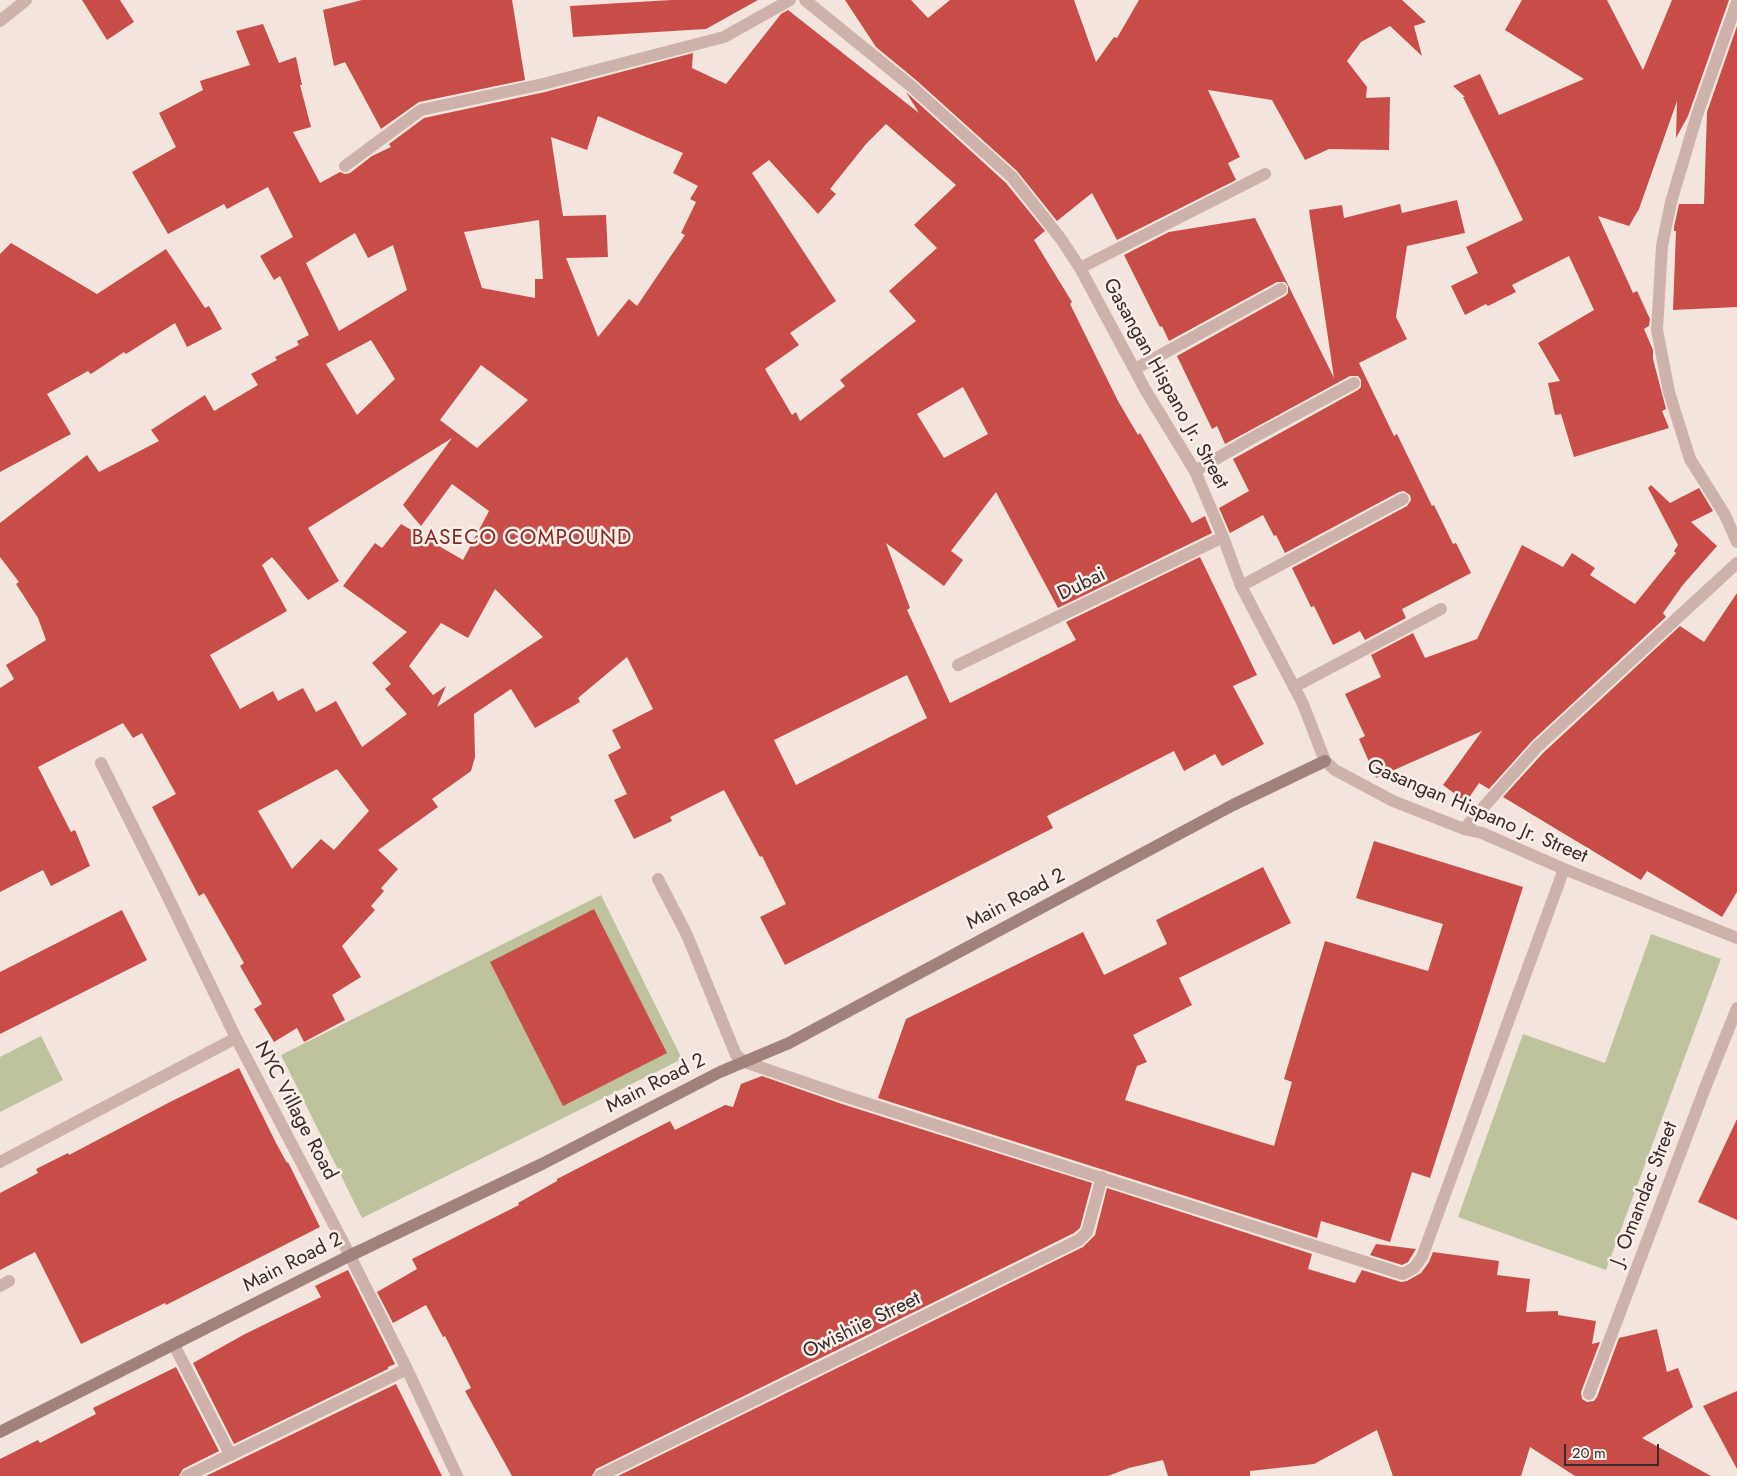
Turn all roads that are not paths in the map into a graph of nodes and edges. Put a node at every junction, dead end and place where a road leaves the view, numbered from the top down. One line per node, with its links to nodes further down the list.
1 (26, 0): 5 (street)
2 (790, 0): 6 (street)
3 (805, 0): 8 (street, Gasangan Hispano Jr. Street)
4 (1737, 2): 15 (street)
5 (0, 21)
6 (345, 166)
7 (1265, 174): 8 (street)
8 (1080, 268): 10 (street, Gasangan Hispano Jr. Street)
9 (1281, 289): 10 (street)
10 (1135, 369): 12 (street, Gasangan Hispano Jr. Street)
11 (1354, 383): 12 (street)
12 (1195, 471): 14 (street, Gasangan Hispano Jr. Street)
13 (1403, 499): 17 (street)
14 (1223, 538): 17 (street, Gasangan Hispano Jr. Street); 19 (street, Dubai)
15 (1737, 542)
16 (1737, 563): 23 (street)
17 (1241, 586): 20 (street, Gasangan Hispano Jr. Street)
18 (1441, 610): 20 (street)
19 (958, 666)
20 (1294, 687): 21 (street, Gasangan Hispano Jr. Street)
21 (1325, 761): 23 (street, Gasangan Hispano Jr. Street); 29 (street, Main Road 2)
22 (101, 763): 28 (street, NYC Village Road)
23 (1464, 829): 24 (street, Gasangan Hispano Jr. Street)
24 (1564, 869): 26 (street, Gasangan Hispano Jr. Street); 31 (street)
25 (658, 879): 29 (street)
26 (1737, 938)
27 (1737, 1008): 35 (street, J. Omandac Street)
28 (236, 1038): 30 (street); 32 (street, NYC Village Road)
29 (745, 1062): 31 (street); 32 (street, Main Road 2)
30 (0, 1162)
31 (1102, 1178): 40 (street, Owishiie Street)
32 (349, 1256): 33 (street, Main Road 2); 34 (street, NYC Village Road)
33 (174, 1345): 36 (street, Main Road 2); 37 (street)
34 (407, 1369): 37 (street); 39 (street, NYC Village Road)
35 (1589, 1394)
36 (0, 1432)
37 (230, 1454): 38 (street)
38 (187, 1476)
39 (458, 1476)
40 (600, 1476)

